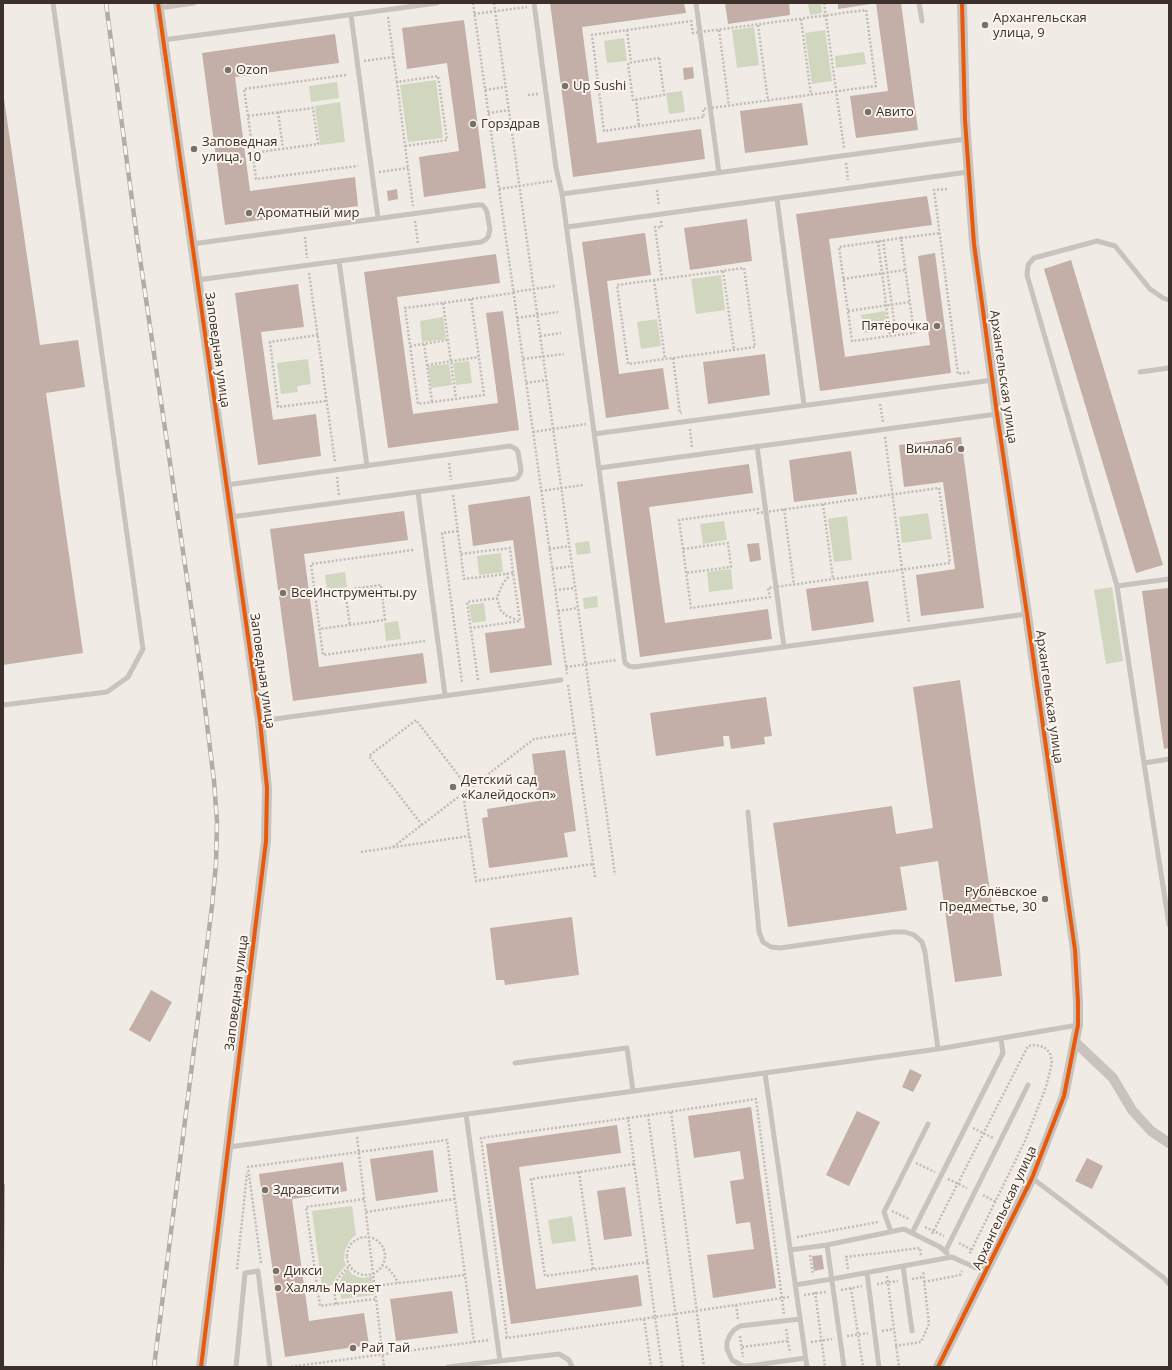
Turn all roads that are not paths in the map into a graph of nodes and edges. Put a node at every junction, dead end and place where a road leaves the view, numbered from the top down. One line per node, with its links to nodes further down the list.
1 (53, 3): 41 (lane)
2 (194, 3): 8 (lane)
3 (437, 3): 9 (lane)
4 (696, 3): 14 (lane)
5 (919, 3): 10 (lane)
6 (962, 3): 12 (street, Архангельская улица)
7 (534, 4): 15 (lane)
8 (158, 5): 11 (street, Заповедная улица)
9 (351, 15): 11 (lane); 17 (lane)
10 (922, 21)
11 (163, 40): 19 (street, Заповедная улица)
12 (966, 139): 13 (street, Архангельская улица); 14 (lane)
13 (968, 172): 16 (lane); 25 (street, Архангельская улица)
14 (719, 173): 15 (lane)
15 (562, 194): 18 (lane)
16 (776, 198): 18 (lane); 26 (lane)
17 (378, 218): 19 (lane); 20 (lane)
18 (567, 227): 28 (lane)
19 (192, 244): 21 (street, Заповедная улица)
20 (339, 261): 21 (lane); 30 (lane)
21 (197, 280): 32 (street, Заповедная улица)
22 (1169, 300): 36 (lane)
23 (1169, 368): 24 (lane)
24 (1140, 372)
25 (993, 380): 26 (lane); 27 (street, Архангельская улица)
26 (804, 405): 28 (lane)
27 (997, 414): 29 (lane); 37 (street, Архангельская улица)
28 (594, 434): 31 (lane)
29 (757, 446): 31 (lane); 38 (lane)
30 (367, 466): 32 (lane); 33 (lane)
31 (599, 468): 38 (lane)
32 (226, 485): 34 (street, Заповедная улица)
33 (418, 492): 34 (lane); 40 (lane)
34 (231, 517): 42 (street, Заповедная улица)
35 (1169, 579): 36 (lane)
36 (1117, 586): 44 (lane)
37 (1027, 614): 38 (lane); 47 (street, Архангельская улица)
38 (784, 647)
39 (561, 680): 40 (lane)
40 (445, 695): 42 (lane)
41 (3, 705)
42 (260, 720): 58 (street, Заповедная улица)
43 (1169, 759): 44 (lane)
44 (1144, 763): 46 (lane)
45 (748, 812): 50 (lane)
46 (1169, 925)
47 (1078, 1025): 48 (lane); 49 (street, Архангельская улица)
48 (1001, 1038): 50 (lane); 61 (lane)
49 (1075, 1042): 57 (street); 59 (street, Архангельская улица)
50 (938, 1049): 52 (lane)
51 (515, 1063): 54 (lane)
52 (765, 1073): 54 (lane); 63 (lane)
53 (1028, 1085): 64 (lane)
54 (633, 1091): 55 (lane)
55 (466, 1114): 58 (lane); 75 (lane)
56 (928, 1124): 60 (lane)
57 (1169, 1143)
58 (229, 1147): 76 (street, Заповедная улица)
59 (1032, 1178): 67 (street, Архангельская улица); 70 (lane)
60 (891, 1232): 61 (lane); 62 (lane)
61 (912, 1233): 64 (lane)
62 (827, 1245): 63 (lane); 69 (lane)
63 (790, 1250): 71 (lane)
64 (946, 1252): 65 (lane)
65 (952, 1257): 66 (lane); 67 (lane)
66 (903, 1266): 68 (lane); 73 (lane)
67 (985, 1272): 84 (street, Архангельская улица)
68 (867, 1273): 69 (lane); 83 (lane)
69 (832, 1279): 71 (lane); 82 (lane)
70 (1169, 1284)
71 (795, 1285): 72 (lane)
72 (800, 1318): 74 (lane); 74 (lane)
73 (912, 1330)
74 (806, 1358): 81 (lane)
75 (500, 1361): 79 (lane); 80 (lane)
76 (201, 1367)
77 (236, 1367): 78 (lane)
78 (270, 1367)
79 (448, 1367)
80 (572, 1367)
81 (807, 1367)
82 (844, 1367)
83 (879, 1367)
84 (938, 1367)

